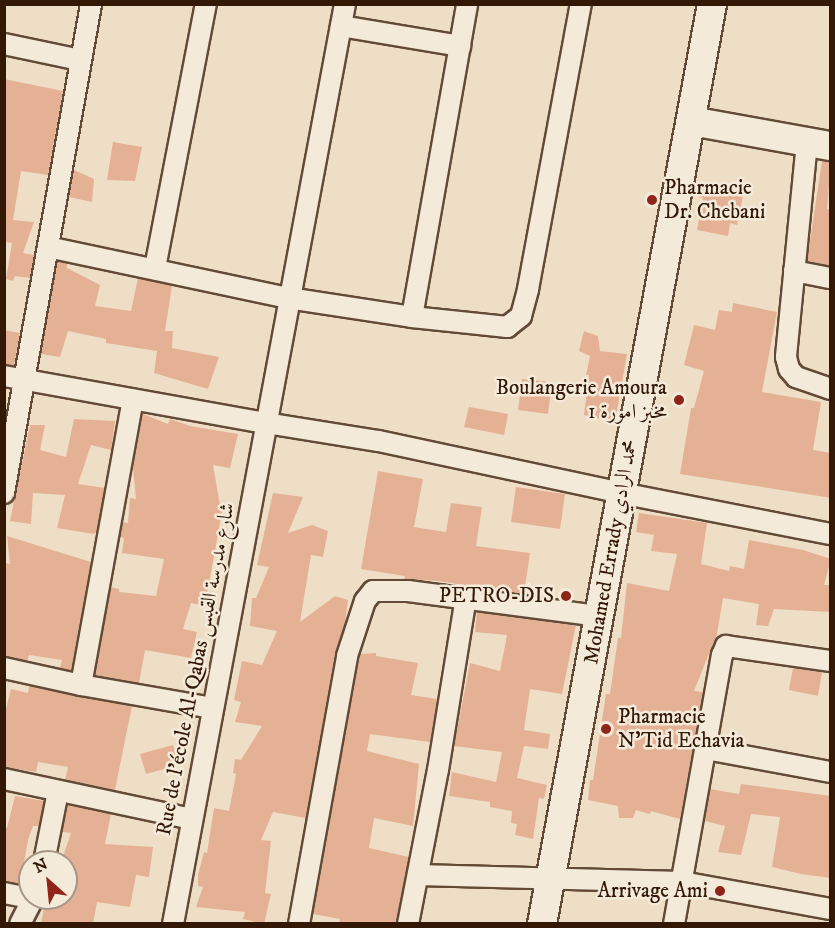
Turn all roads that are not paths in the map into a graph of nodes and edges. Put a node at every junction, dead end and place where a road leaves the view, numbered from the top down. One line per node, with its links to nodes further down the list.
1 (91, 4): 10 (street)
2 (206, 4): 14 (street)
3 (345, 4): 7 (street, Rue de l'école Al-Qabas شارع مدرسة القبس)
4 (467, 4): 9 (street)
5 (581, 4): 18 (street)
6 (712, 4): 11 (street, Mohamed Errady محمد الرادي)
7 (341, 26): 9 (street); 17 (street, Rue de l'école Al-Qabas شارع مدرسة القبس)
8 (4, 44): 10 (street)
9 (460, 46): 18 (street)
10 (81, 60): 13 (street)
11 (691, 121): 12 (street); 25 (street, Mohamed Errady محمد الرادي)
12 (819, 144): 15 (street)
13 (48, 247): 14 (street); 20 (street)
14 (155, 268): 17 (street)
15 (794, 271): 16 (street); 21 (street)
16 (831, 278)
17 (288, 297): 18 (street); 23 (street, Rue de l'école Al-Qabas شارع مدرسة القبس)
18 (412, 317)
19 (4, 376): 20 (street)
20 (24, 380): 22 (street); 24 (street)
21 (831, 390)
22 (133, 400): 23 (street); 31 (street)
23 (266, 423): 25 (street); 32 (street, Rue de l'école Al-Qabas شارع مدرسة القبس)
24 (4, 493)
25 (621, 493): 26 (street); 28 (street, Mohamed Errady محمد الرادي)
26 (831, 534)
27 (466, 598): 28 (street); 39 (street); 46 (street)
28 (599, 616): 40 (street, Mohamed Errady محمد الرادي)
29 (831, 661): 33 (street)
30 (4, 668): 31 (street)
31 (81, 685): 32 (street)
32 (213, 708): 37 (street, Rue de l'école Al-Qabas شارع مدرسة القبس)
33 (706, 749): 34 (street); 41 (street)
34 (831, 772)
35 (4, 779): 36 (street)
36 (58, 791): 37 (street); 38 (street)
37 (192, 819): 45 (street, Rue de l'école Al-Qabas شارع مدرسة القبس)
38 (46, 850)
39 (418, 875): 40 (street); 47 (street)
40 (551, 879): 41 (street); 48 (street, Mohamed Errady محمد الرادي)
41 (682, 882): 42 (street); 49 (street)
42 (831, 909)
43 (26, 910): 44 (street)
44 (20, 924)
45 (173, 924)
46 (299, 924)
47 (408, 924)
48 (542, 924)
49 (674, 924)

